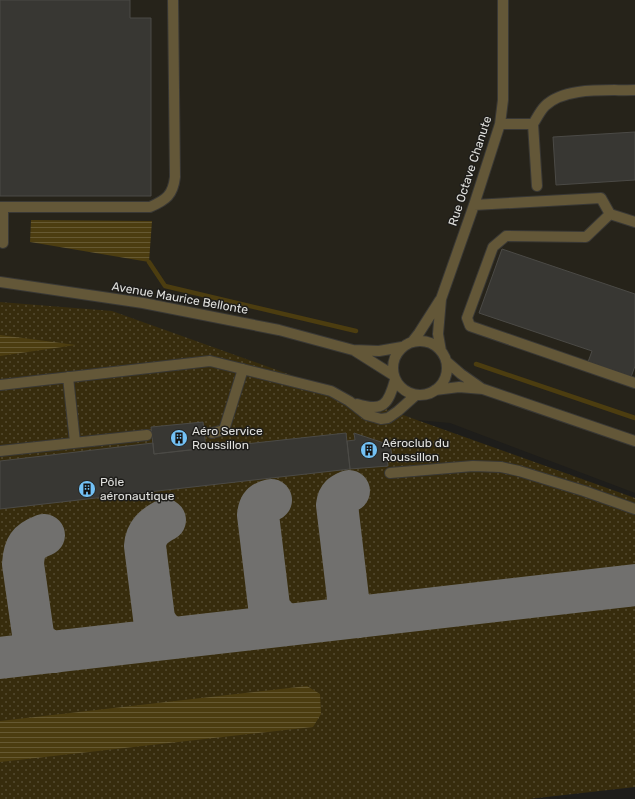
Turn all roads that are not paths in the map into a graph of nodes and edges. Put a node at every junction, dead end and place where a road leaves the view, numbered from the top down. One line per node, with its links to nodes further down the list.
1 (174, 0): 8 (street)
2 (503, 0): 4 (street, Rue Octave Chanute)
3 (635, 90): 5 (street)
4 (500, 124): 5 (street); 7 (street, Rue Octave Chanute)
5 (533, 124): 6 (street)
6 (537, 186)
7 (474, 205): 9 (street); 13 (street, Rue Octave Chanute)
8 (1, 207): 11 (street)
9 (610, 214): 10 (street); 21 (street)
10 (635, 222)
11 (3, 243)
12 (0, 282): 15 (street, Avenue Maurice Bellonte)
13 (441, 299): 14 (street, Rue Octave Chanute); 16 (street, Rue Octave Chanute)
14 (407, 345): 15 (street, Avenue Maurice Bellonte); 16 (street); 20 (street)
15 (353, 350): 20 (street, Avenue Maurice Bellonte)
16 (441, 351): 17 (street)
17 (446, 361): 23 (street); 24 (street)
18 (243, 369): 19 (street); 26 (street); 27 (street)
19 (68, 377): 22 (street); 30 (street)
20 (394, 378): 25 (street); 26 (street)
21 (635, 382)
22 (0, 385)
23 (483, 389): 24 (street); 29 (street)
24 (435, 390): 25 (street)
25 (416, 395): 26 (street)
26 (349, 401)
27 (212, 433)
28 (147, 435): 30 (street)
29 (635, 441)
30 (76, 442): 31 (street)
31 (0, 451)
32 (390, 473): 33 (street)
33 (635, 509)

